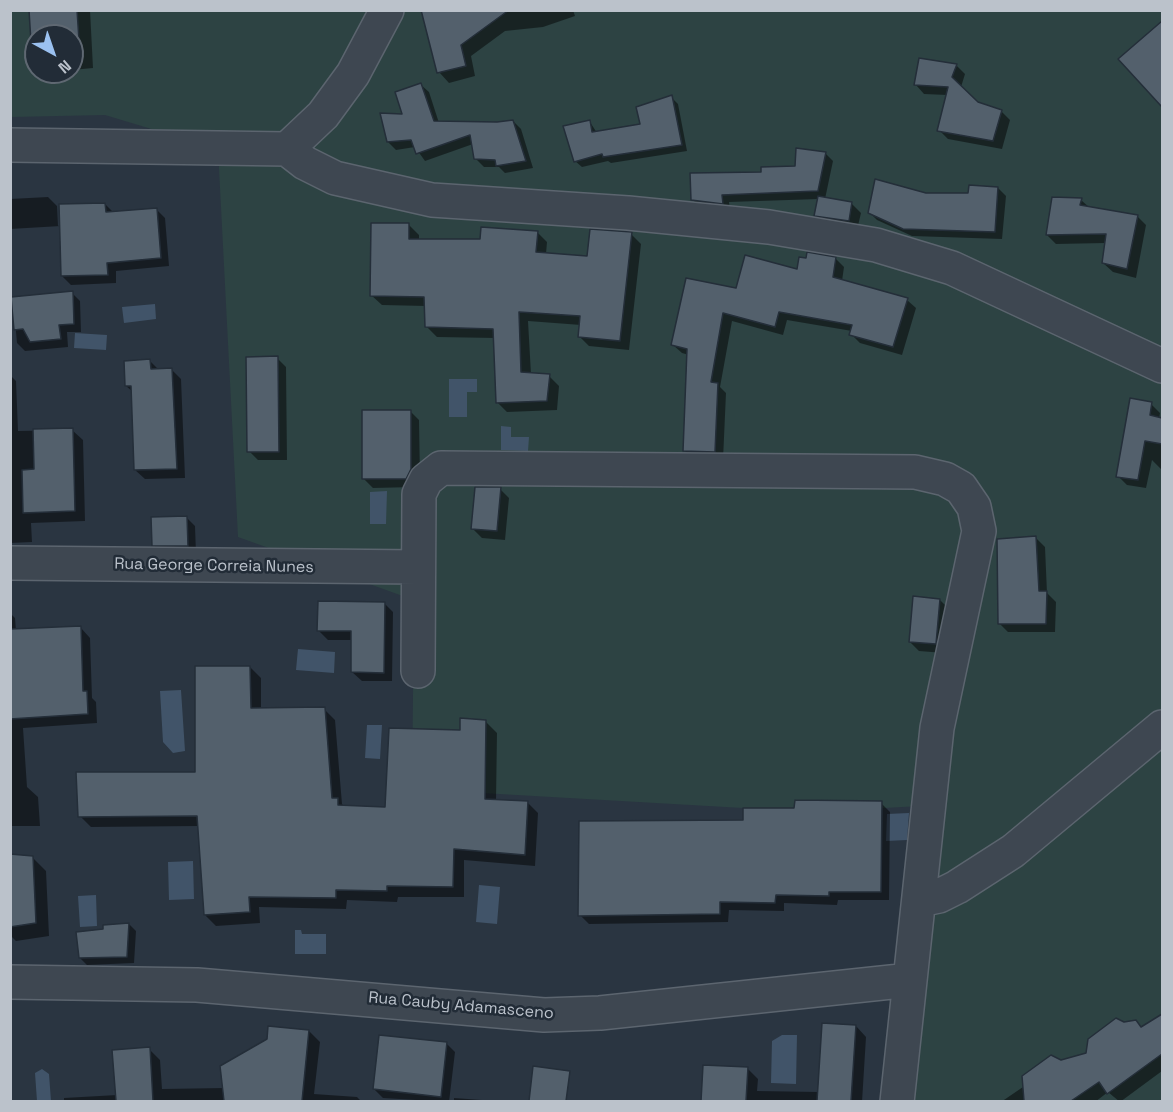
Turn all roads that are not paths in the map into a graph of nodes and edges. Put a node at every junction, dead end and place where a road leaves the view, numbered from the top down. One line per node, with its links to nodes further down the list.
1 (387, 10): 3 (street)
2 (10, 145): 3 (street)
3 (287, 149): 4 (street)
4 (1162, 366)
5 (10, 563): 6 (street, Rua George Correia Nunes)
6 (418, 567): 7 (street); 9 (street)
7 (418, 671)
8 (1162, 727): 9 (street)
9 (920, 900): 10 (street)
10 (910, 980): 11 (street, Rua Cauby Adamasceno); 12 (street)
11 (10, 982)
12 (897, 1101)

